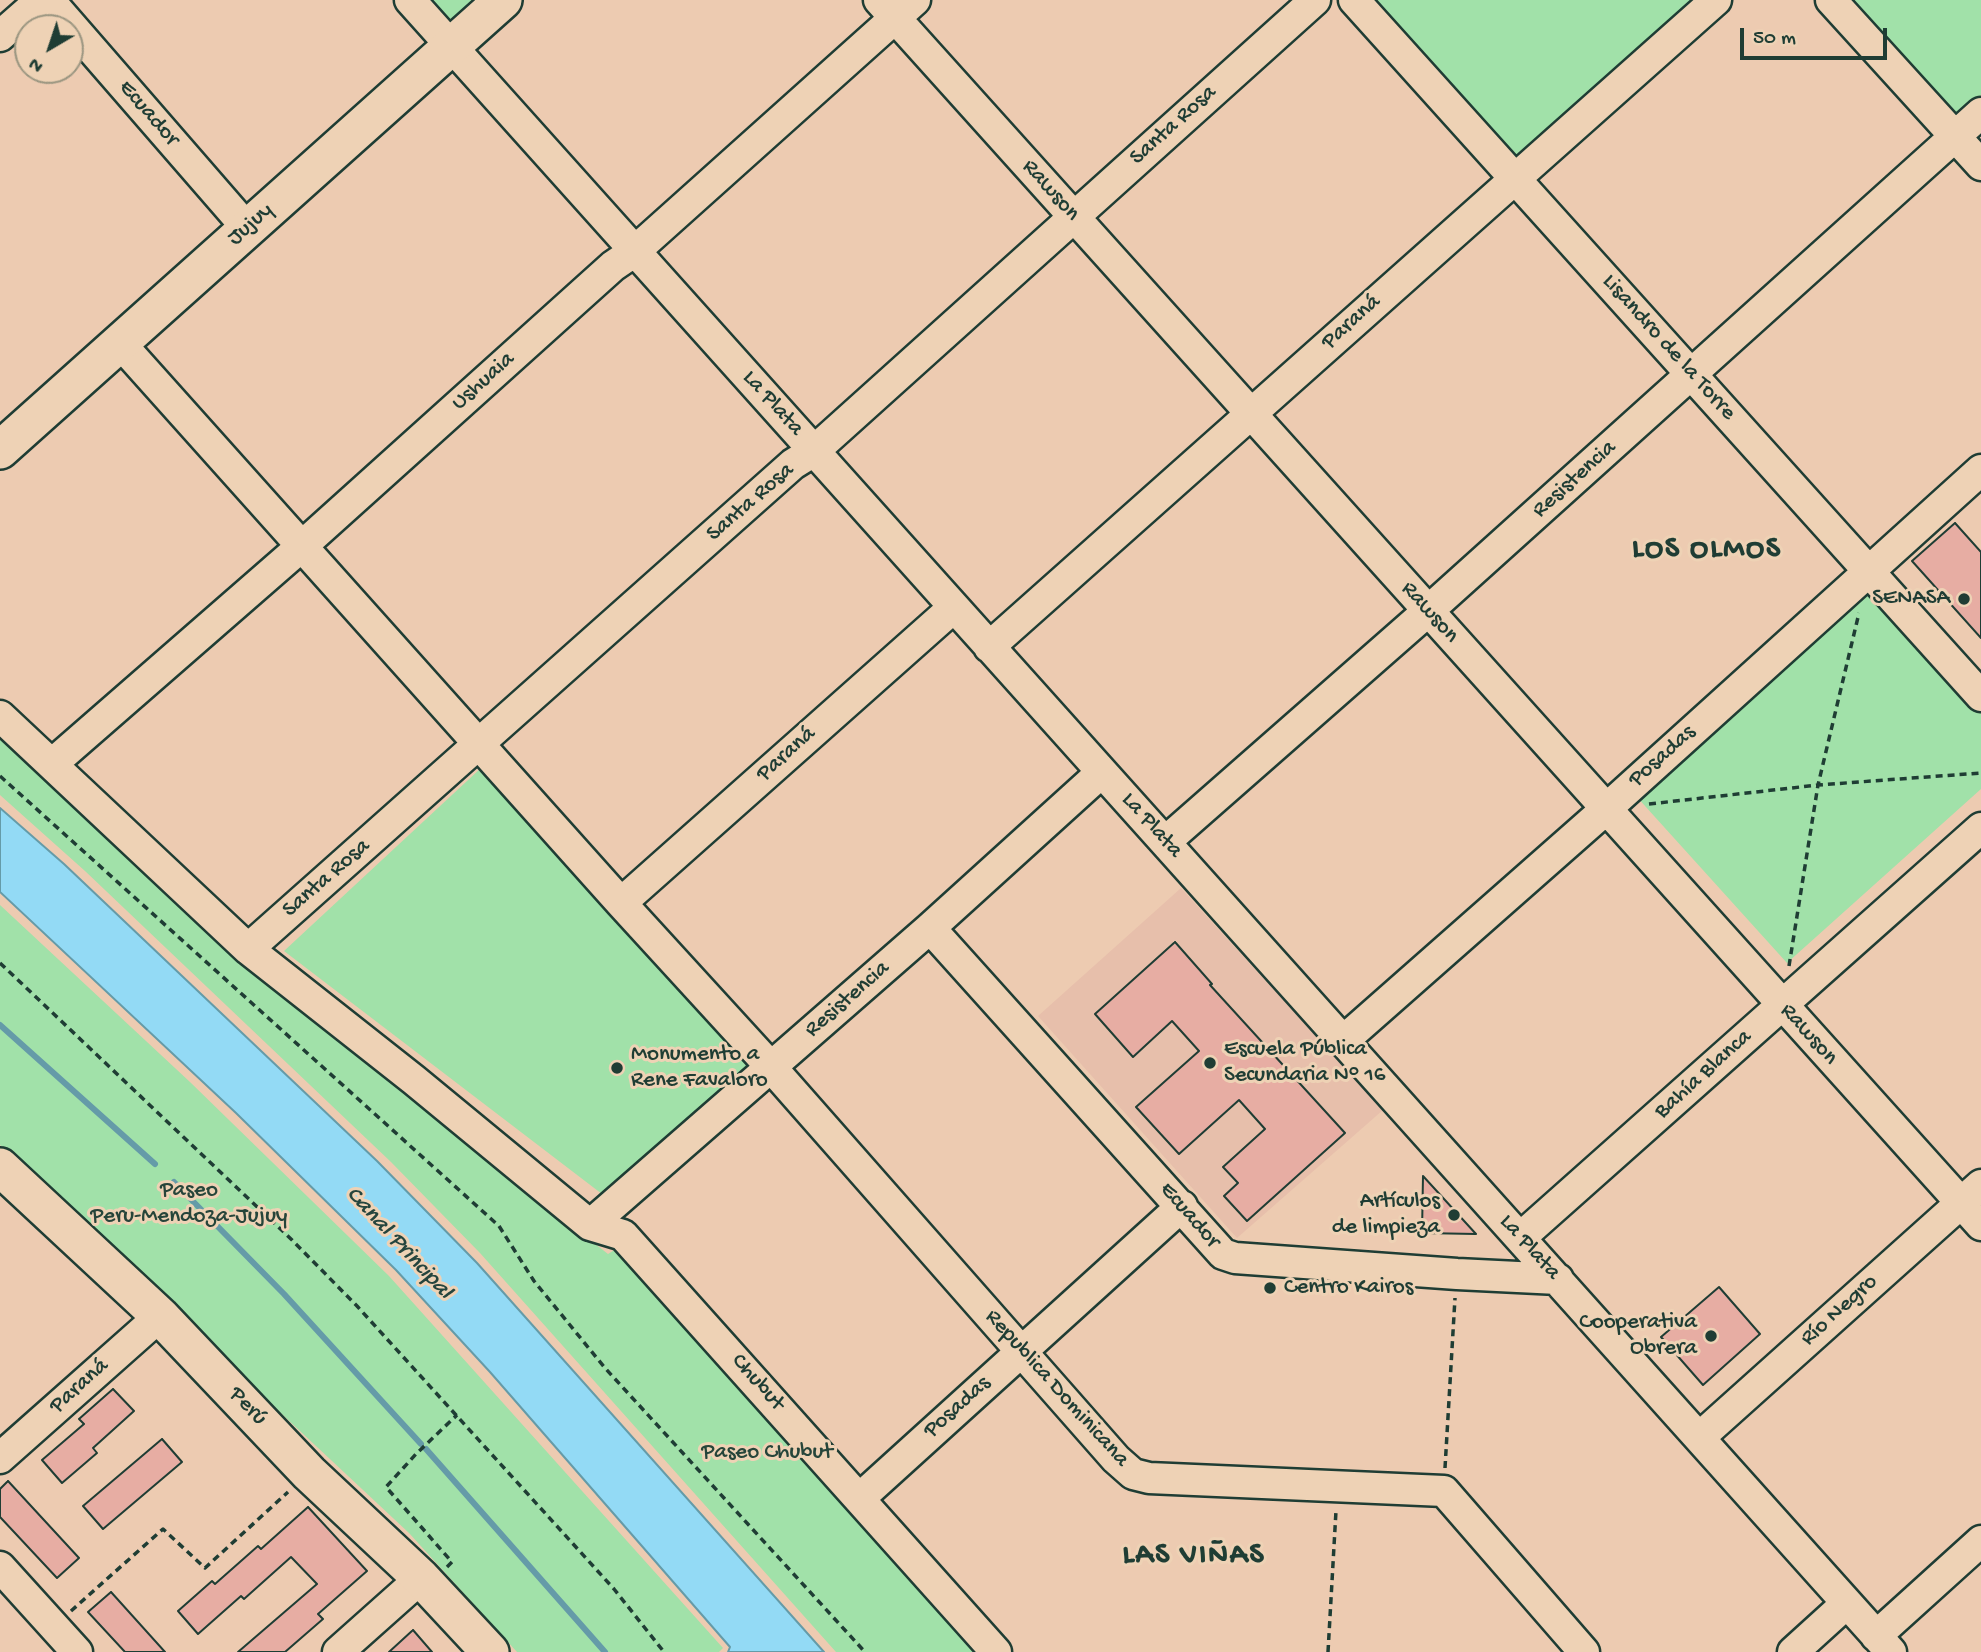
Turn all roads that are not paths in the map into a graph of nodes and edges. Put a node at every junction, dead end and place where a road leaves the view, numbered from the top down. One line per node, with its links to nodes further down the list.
1 (41, 0): 10 (street)
2 (49, 0): 17 (street, Ecuador)
3 (410, 0): 11 (street, La Plata)
4 (503, 0): 11 (main road, Jujuy)
5 (1315, 0): 16 (street, Santa Rosa)
6 (1354, 0): 15 (street, Lisandro de la Torre)
7 (1716, 0): 15 (street, Paraná)
8 (1831, 0): 13 (street)
9 (896, 6): 16 (street, Rawson); 18 (street, Ushuaia)
10 (0, 36)
11 (452, 46): 17 (main road, Jujuy); 18 (street, La Plata)
12 (1981, 113): 13 (street, Resistencia)
13 (1955, 137): 14 (street); 20 (street, Resistencia)
14 (1981, 165)
15 (1514, 178): 20 (street, Lisandro de la Torre); 21 (street, Paraná)
16 (1073, 216): 21 (street, Rawson); 23 (street, Santa Rosa)
17 (247, 228): 19 (main road, Jujuy)
18 (635, 251): 23 (street, La Plata); 25 (street, Ushuaia)
19 (121, 343): 22 (main road, Jujuy); 25 (street, Republica Dominicana)
20 (1693, 374): 26 (street, Lisandro de la Torre); 28 (street, Resistencia)
21 (1249, 413): 28 (street, Rawson); 29 (street, Paraná)
22 (0, 450)
23 (814, 451): 27 (street, La Plata); 32 (street, Santa Rosa)
24 (1981, 470): 26 (street, Posadas)
25 (302, 546): 32 (street, Republica Dominicana); 33 (street, Ushuaia)
26 (1868, 571): 30 (street, Lisandro de la Torre); 35 (street, Posadas)
27 (953, 608): 29 (street, La Plata); 38 (street, Paraná)
28 (1428, 611): 35 (street, Rawson); 37 (street, Resistencia)
29 (989, 647): 34 (street, La Plata)
30 (1981, 696)
31 (0, 716): 33 (street)
32 (480, 744): 38 (street, Republica Dominicana); 40 (street, Santa Rosa)
33 (52, 764): 40 (street)
34 (1102, 772): 37 (street, La Plata); 39 (street, Resistencia)
35 (1605, 810): 41 (street, Rawson); 42 (street, Posadas)
36 (1981, 828): 41 (street, Bahía Blanca)
37 (1166, 842): 42 (street, La Plata)
38 (621, 903): 43 (street, Republica Dominicana)
39 (930, 928): 43 (street, Resistencia); 46 (street, Ecuador)
40 (248, 949): 47 (street)
41 (1782, 1006): 45 (street, Rawson); 49 (street, Bahía Blanca)
42 (1343, 1041): 49 (street, La Plata)
43 (771, 1067): 47 (street, Resistencia); 52 (street, Republica Dominicana)
44 (0, 1167): 51 (main road, Perú)
45 (1971, 1194): 48 (street, Rawson); 53 (street, Río Negro)
46 (1182, 1206): 50 (street, Ecuador); 52 (street, Posadas)
47 (590, 1225): 55 (street, Chubut)
48 (1981, 1225)
49 (1520, 1238): 50 (street, La Plata)
50 (1558, 1279): 53 (street, La Plata)
51 (160, 1316): 54 (street, Paraná); 58 (main road, Perú)
52 (1020, 1352): 55 (street, Posadas); 65 (street, Republica Dominicana)
53 (1700, 1437): 59 (street, La Plata)
54 (0, 1458)
55 (860, 1498): 64 (street, Chubut)
56 (1981, 1541): 61 (street)
57 (0, 1567): 60 (street)
58 (425, 1582): 62 (street); 63 (main road, Perú)
59 (1847, 1603): 61 (street, La Plata); 66 (street)
60 (63, 1643)
61 (1884, 1644)
62 (338, 1652)
63 (490, 1652)
64 (996, 1652)
65 (1584, 1652)
66 (1793, 1652)

